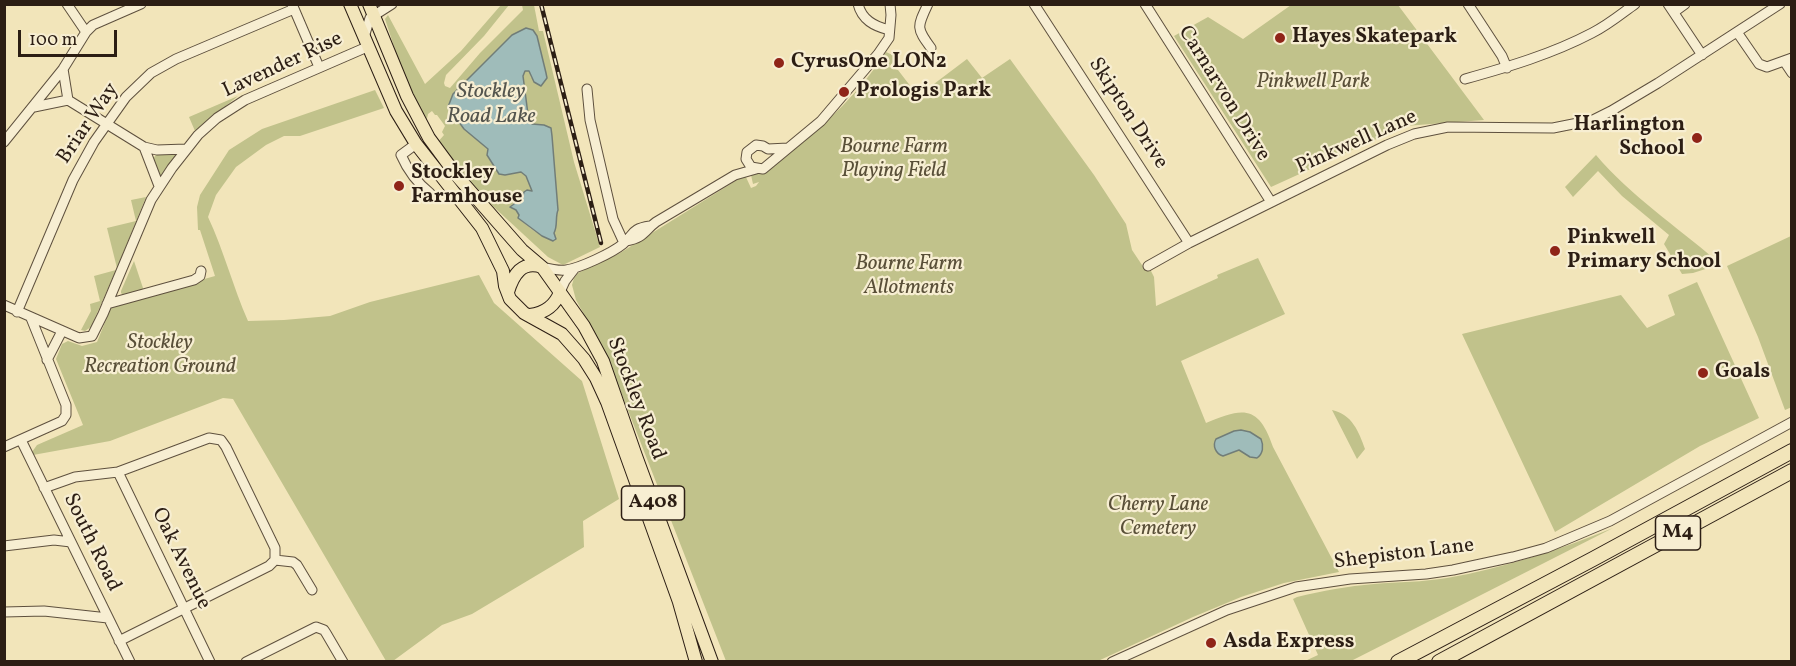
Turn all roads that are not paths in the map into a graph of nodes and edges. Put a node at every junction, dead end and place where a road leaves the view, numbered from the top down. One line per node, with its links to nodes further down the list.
1 (67, 4): 18 (street)
2 (141, 4): 18 (street)
3 (350, 4): 20 (main road)
4 (392, 4): 16 (street)
5 (858, 4): 17 (street)
6 (890, 4): 17 (street)
7 (928, 4): 21 (street)
8 (1034, 4): 45 (street, Skipton Drive)
9 (1145, 4): 43 (street, Carnarvon Drive)
10 (1468, 4): 25 (street)
11 (1635, 4): 25 (street)
12 (1685, 4): 15 (street)
13 (1780, 4): 19 (street, Pinkwell Lane)
14 (293, 7): 24 (street); 32 (street, Briar Way)
15 (1671, 8): 22 (street)
16 (372, 9): 20 (street); 47 (main road, Stockley Road / A408)
17 (889, 30): 36 (street)
18 (86, 32): 26 (street)
19 (1737, 32): 22 (street, Pinkwell Lane); 23 (street)
20 (365, 42): 24 (street, Lavender Rise); 34 (main road)
21 (931, 48)
22 (1702, 55): 43 (street, Pinkwell Lane)
23 (1788, 60): 27 (street)
24 (319, 67): 37 (street, Lavender Rise)
25 (1506, 68): 28 (street)
26 (63, 69): 30 (street); 31 (street)
27 (1791, 73)
28 (1465, 79)
29 (587, 89): 44 (street)
30 (68, 100): 31 (street); 32 (street)
31 (34, 107): 33 (street)
32 (106, 124): 35 (street); 54 (street, Briar Way)
33 (5, 139)
34 (416, 144): 42 (street); 51 (main road)
35 (144, 147): 37 (street); 41 (street)
36 (788, 148): 38 (street); 39 (street)
37 (186, 149): 41 (street, Lavender Rise)
38 (768, 149): 39 (street); 40 (street)
39 (769, 164): 40 (street)
40 (752, 166): 44 (street)
41 (159, 186): 52 (street, Lavender Rise)
42 (430, 192)
43 (1271, 202): 45 (street, Pinkwell Lane)
44 (625, 242): 48 (street)
45 (1189, 243): 46 (street, Pinkwell Lane)
46 (1148, 266)
47 (542, 267): 48 (street); 50 (main road, Stockley Road / A408); 51 (main road)
48 (575, 268): 50 (street)
49 (201, 271): 52 (street)
50 (560, 292): 55 (main road); 84 (main road, Stockley Road / A408)
51 (508, 294): 55 (main road, Stockley Road / A408)
52 (108, 304): 57 (street, Lavender Rise)
53 (4, 305): 54 (street)
54 (17, 312): 56 (street)
55 (530, 315): 83 (main road, Stockley Road / A408)
56 (31, 318): 57 (street); 58 (street)
57 (62, 331): 58 (street)
58 (47, 360): 60 (street)
59 (1791, 422): 85 (street, Shepiston Lane)
60 (21, 440): 61 (street); 65 (street, South Road)
61 (4, 447)
62 (1791, 451): 78 (highway, M4)
63 (1791, 471): 88 (highway, M4)
64 (118, 472): 65 (street); 70 (street); 73 (street, Oak Avenue)
65 (44, 488): 66 (street, South Road)
66 (63, 526): 67 (street); 68 (street, South Road)
67 (54, 540): 68 (street); 69 (street)
68 (71, 542): 72 (street, South Road)
69 (4, 546)
70 (275, 560): 71 (street); 73 (street)
71 (312, 590)
72 (98, 598): 75 (street); 76 (street, South Road)
73 (184, 609): 77 (street); 80 (street, Oak Avenue)
74 (4, 612): 75 (street)
75 (88, 614): 76 (street)
76 (108, 618): 77 (street, South Road)
77 (119, 641): 79 (street, South Road)
78 (1417, 652): 86 (highway, M4); 87 (highway, M4)
79 (130, 662)
80 (210, 662)
81 (246, 662): 82 (street)
82 (343, 662)
83 (696, 662)
84 (712, 662)
85 (1112, 662)
86 (1389, 662)
87 (1398, 662)
88 (1439, 662)

